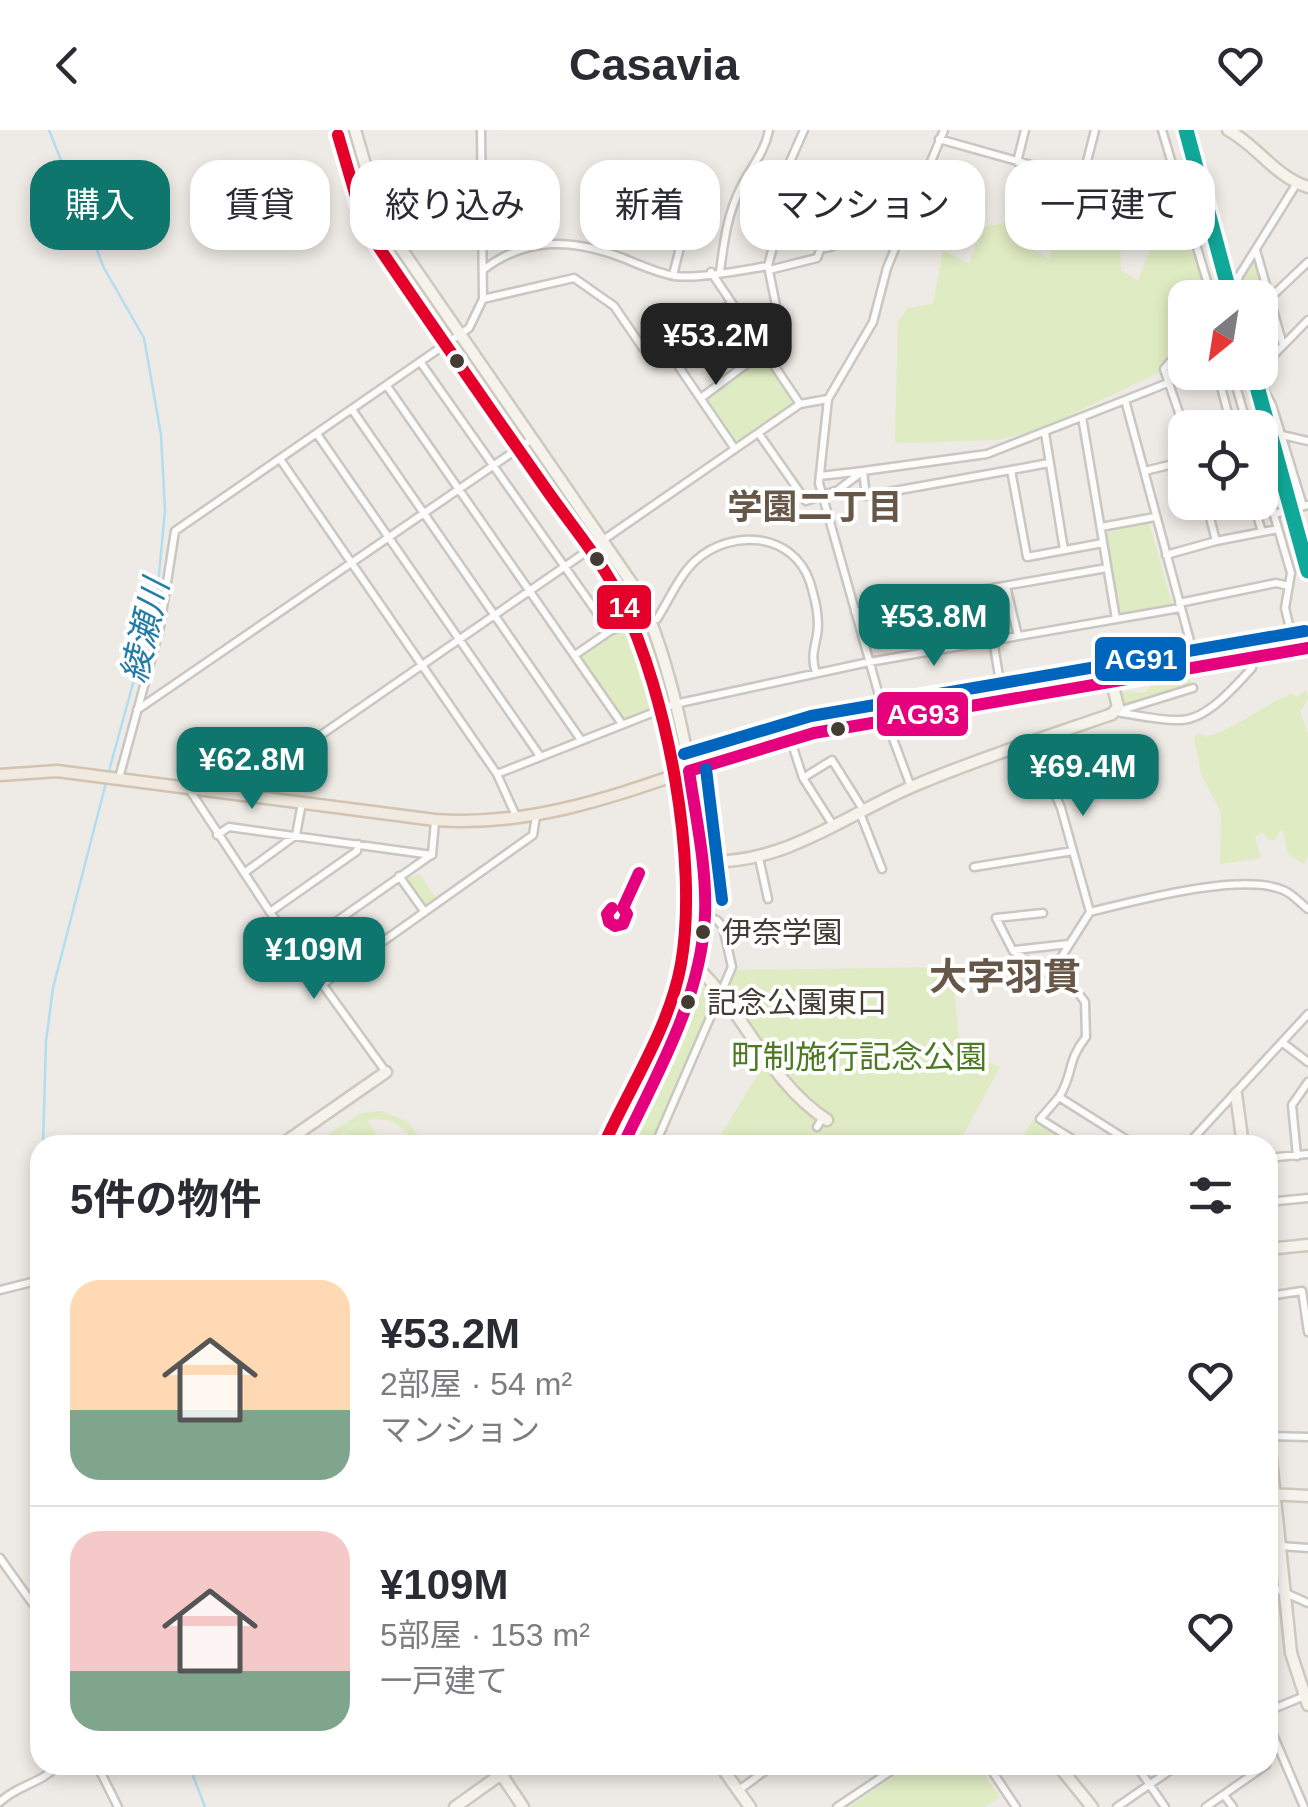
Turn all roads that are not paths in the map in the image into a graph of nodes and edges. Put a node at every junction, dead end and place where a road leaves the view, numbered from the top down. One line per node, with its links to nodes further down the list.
1 (355, 130): 38 (street)
2 (482, 130): 25 (street)
3 (769, 130): 26 (street)
4 (804, 130): 24 (street)
5 (944, 130): 11 (street)
6 (1024, 130): 14 (street)
7 (1096, 130): 15 (street)
8 (1162, 130): 16 (street)
9 (1188, 130): 29 (street)
10 (1228, 130): 17 (street)
11 (939, 140): 12 (street); 13 (street)
12 (931, 160)
13 (1009, 160)
14 (1016, 160)
15 (1088, 160)
16 (1170, 160)
17 (1302, 185): 18 (street)
18 (1256, 249): 30 (street); 31 (street)
19 (679, 250): 27 (street)
20 (819, 250): 24 (street)
21 (895, 250): 48 (street)
22 (1197, 250): 28 (street)
23 (1308, 262): 32 (street)
24 (769, 268): 26 (street); 37 (street)
25 (482, 271): 27 (street); 33 (street)
26 (716, 272): 27 (street); 34 (street)
27 (673, 275)
28 (1206, 280)
29 (1229, 280)
30 (1239, 280)
31 (1266, 280)
32 (1278, 290)
33 (483, 299): 38 (street); 40 (street)
34 (732, 303): 40 (street); 42 (street)
35 (1308, 320): 39 (street)
36 (1278, 325): 39 (street)
37 (782, 334)
38 (461, 336): 43 (street); 57 (street)
39 (1283, 345): 41 (street)
40 (666, 348): 47 (street)
41 (1278, 350)
42 (764, 352): 47 (street); 50 (street)
43 (420, 363): 45 (street); 62 (street)
44 (1168, 383): 49 (street)
45 (386, 386): 51 (street); 68 (street)
46 (1265, 390): 56 (street)
47 (701, 398): 59 (street)
48 (828, 398): 50 (street); 67 (street)
49 (1125, 400): 52 (street); 66 (street)
50 (800, 404): 55 (street)
51 (353, 410): 54 (street); 72 (street)
52 (1082, 417): 53 (street); 77 (street)
53 (1044, 433): 61 (street); 65 (street)
54 (317, 434): 60 (street); 80 (street)
55 (759, 434): 59 (street); 69 (street)
56 (1280, 435): 58 (street); 70 (street)
57 (532, 439): 62 (street); 81 (street)
58 (1308, 441)
59 (735, 449): 81 (street)
60 (280, 460): 86 (street); 113 (street)
61 (1049, 462): 64 (street); 84 (street)
62 (494, 464): 68 (street); 87 (street)
63 (1168, 466): 66 (street)
64 (1011, 470): 65 (street); 84 (street)
65 (862, 472): 67 (street); 69 (street)
66 (1145, 472): 73 (street)
67 (820, 476): 69 (street)
68 (459, 490): 72 (street); 91 (street)
69 (822, 496): 93 (street)
70 (1305, 506): 71 (street)
71 (1278, 513)
72 (424, 514): 80 (street); 94 (street)
73 (1155, 518): 77 (street); 85 (street)
74 (1211, 520): 82 (street)
75 (1258, 520): 79 (street)
76 (1276, 520): 78 (street)
77 (1100, 527): 83 (street)
78 (1278, 530): 79 (street); 90 (street)
79 (1262, 532): 82 (street)
80 (388, 538): 86 (street); 99 (street)
81 (602, 539): 87 (street); 95 (street)
82 (1216, 541): 85 (street)
83 (1103, 543): 84 (street); 88 (street)
84 (1064, 550)
85 (1166, 555): 92 (street)
86 (351, 564): 106 (street); 113 (street)
87 (564, 566): 91 (street); 97 (street)
88 (1107, 568): 89 (street); 96 (street)
89 (1006, 586): 93 (street); 98 (street)
90 (1289, 586): 92 (street); 102 (street)
91 (529, 589): 94 (street); 103 (street)
92 (1179, 606): 96 (street); 107 (street)
93 (856, 612): 105 (street)
94 (494, 614): 99 (street); 118 (street)
95 (653, 617): 97 (street); 108 (street); 112 (street)
96 (1116, 620): 98 (street)
97 (610, 630): 103 (street)
98 (1018, 636): 100 (street)
99 (460, 638): 106 (street); 120 (street)
100 (993, 640): 105 (street); 111 (street)
101 (1308, 648): 102 (main road)
102 (1295, 650): 104 (main road)
103 (574, 655): 116 (street)
104 (1251, 658): 107 (main road); 114 (street)
105 (869, 662): 108 (street); 115 (street)
106 (422, 664): 122 (street); 128 (street)
107 (1197, 668): 109 (main road)
108 (816, 672): 112 (street)
109 (1112, 682): 111 (main road); 114 (street)
110 (1193, 688): 114 (street)
111 (1003, 700): 115 (main road)
112 (675, 704): 116 (street); 121 (street)
113 (137, 710): 124 (street)
114 (1116, 712): 119 (street)
115 (886, 720): 117 (main road); 126 (street)
116 (622, 724): 118 (street)
117 (790, 738): 121 (main road); 125 (street)
118 (581, 740): 120 (street)
119 (1033, 742): 126 (street); 138 (street)
120 (540, 756): 122 (street)
121 (689, 771): 131 (main road); 141 (street)
122 (496, 774): 133 (street)
123 (0, 775): 124 (main road)
124 (118, 778): 127 (main road)
125 (803, 778): 130 (street); 134 (street)
126 (911, 787): 130 (street)
127 (188, 788): 128 (main road); 135 (street)
128 (246, 795): 129 (main road)
129 (302, 803): 132 (main road); 136 (street)
130 (862, 812): 134 (street); 143 (street)
131 (536, 816): 133 (main road); 148 (street)
132 (435, 820): 133 (main road); 139 (street)
133 (517, 820)
134 (833, 826): 140 (street)
135 (217, 835): 136 (street); 144 (street)
136 (296, 836): 137 (street); 144 (street)
137 (358, 844): 139 (street); 149 (street)
138 (1073, 852): 142 (street); 150 (street)
139 (432, 855): 145 (street)
140 (759, 858): 141 (street); 146 (street)
141 (701, 861): 152 (street)
142 (974, 868)
143 (882, 869)
144 (244, 873): 149 (street)
145 (400, 876): 148 (street); 154 (street)
146 (768, 899)
147 (1308, 909): 150 (street)
148 (424, 910): 158 (street)
149 (270, 912): 154 (street)
150 (1090, 912): 153 (street)
151 (1043, 913): 155 (street)
152 (705, 916): 156 (street); 159 (street)
153 (1069, 944): 155 (street); 157 (street)
154 (297, 948): 158 (street)
155 (1014, 950): 157 (street)
156 (698, 968): 159 (street); 169 (street)
157 (1050, 975): 166 (street)
158 (324, 984): 163 (street)
159 (721, 992): 167 (street); 170 (street)
160 (1308, 1014): 161 (street)
161 (1282, 1042): 162 (street); 165 (street)
162 (1308, 1062)
163 (386, 1072): 168 (street)
164 (1308, 1082): 176 (street)
165 (1236, 1094): 173 (street); 174 (street)
166 (1059, 1097): 171 (street); 172 (street)
167 (822, 1121)
168 (295, 1135)
169 (628, 1135)
170 (660, 1135)
171 (1066, 1135)
172 (1119, 1135)
173 (1197, 1135)
174 (1241, 1135)
175 (1308, 1154): 176 (street)
176 (1297, 1156): 177 (street)
177 (1278, 1157)
178 (1308, 1198): 179 (street)
179 (1278, 1201)
180 (1308, 1246): 181 (street)
181 (1278, 1248)
182 (30, 1282): 183 (street)
183 (0, 1290)
184 (1278, 1295): 185 (street)
185 (1308, 1332)
186 (1278, 1435): 187 (street)
187 (1308, 1437)
188 (1278, 1494): 189 (street)
189 (1308, 1496)
190 (1278, 1534): 191 (street)
191 (1280, 1546): 192 (street); 195 (street)
192 (1308, 1548)
193 (0, 1558): 196 (street)
194 (1278, 1590): 195 (street)
195 (1283, 1592): 197 (street); 198 (street)
196 (30, 1600)
197 (1308, 1603)
198 (1307, 1698): 199 (street)
199 (1278, 1708)
200 (1278, 1750): 201 (street)
201 (1280, 1755): 229 (street)
202 (49, 1775): 217 (street)
203 (101, 1775): 218 (street)
204 (492, 1775): 219 (street)
205 (501, 1775): 220 (street)
206 (727, 1775): 215 (street)
207 (759, 1775): 215 (street)
208 (882, 1775): 222 (street)
209 (995, 1775): 223 (street)
210 (1066, 1775): 224 (street)
211 (1144, 1775): 214 (street)
212 (1164, 1775): 214 (street)
213 (1251, 1775): 216 (street)
214 (1151, 1785): 225 (street); 226 (street)
215 (738, 1790): 221 (street)
216 (1224, 1794): 227 (street); 228 (street)
217 (0, 1802)
218 (118, 1807)
219 (454, 1807)
220 (523, 1807)
221 (750, 1807)
222 (837, 1807)
223 (1016, 1807)
224 (1092, 1807)
225 (1116, 1807)
226 (1166, 1807)
227 (1206, 1807)
228 (1233, 1807)
229 (1304, 1807)

